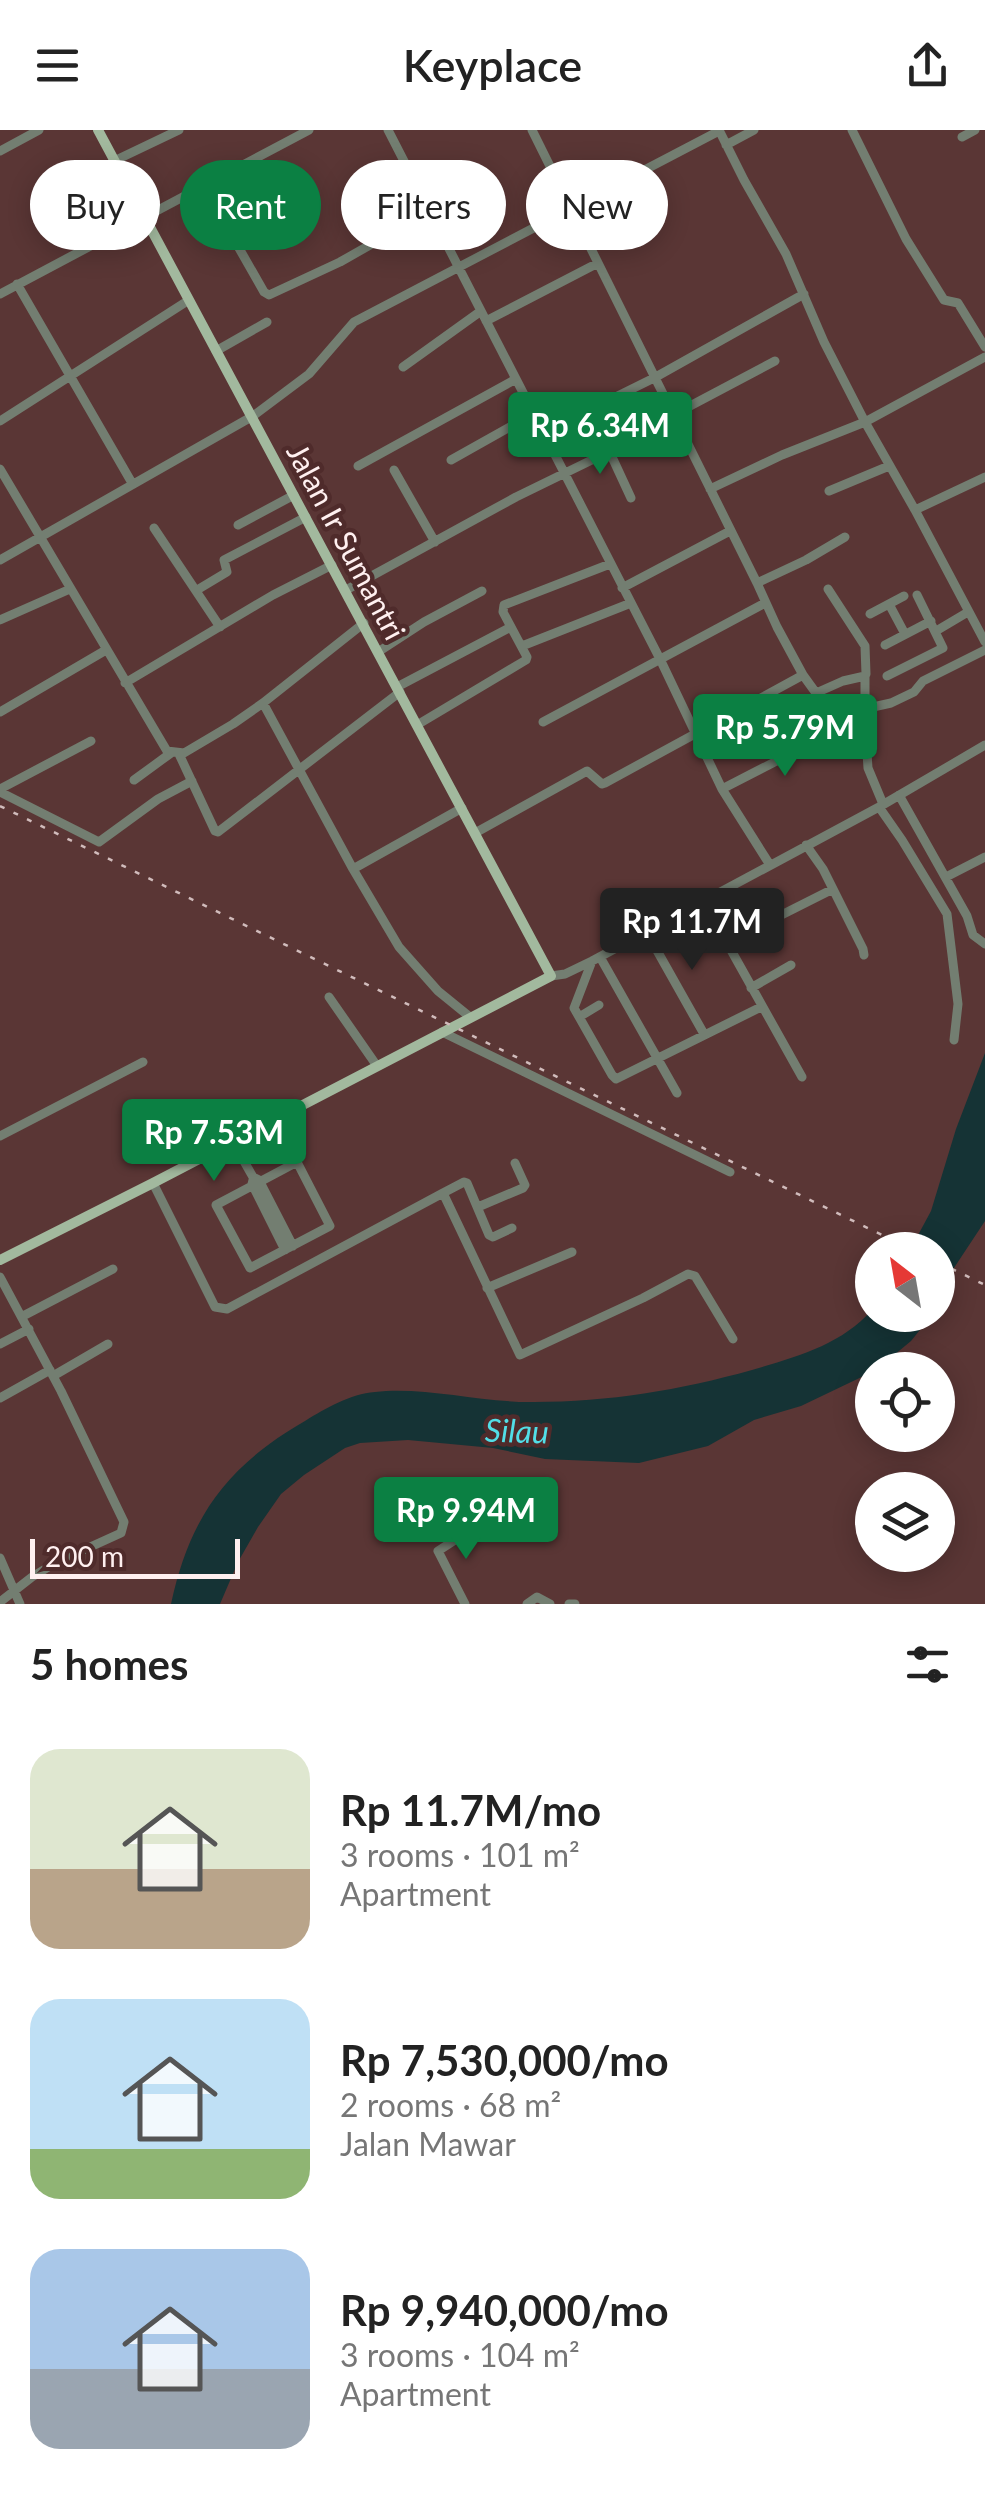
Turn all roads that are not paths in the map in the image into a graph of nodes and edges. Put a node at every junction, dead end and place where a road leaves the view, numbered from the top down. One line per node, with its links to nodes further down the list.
1 (39, 130): 14 (street)
2 (98, 130): 15 (main road, Jalan Ir Sumantri)
3 (179, 130): 16 (street)
4 (309, 130): 11 (street)
5 (388, 130): 18 (street)
6 (532, 130): 19 (street)
7 (754, 130): 13 (street)
8 (852, 130): 36 (street)
9 (975, 130): 12 (street)
10 (719, 131): 13 (street); 20 (street)
11 (294, 133): 17 (street)
12 (962, 137)
13 (726, 145): 32 (street)
14 (0, 151)
15 (113, 160)
16 (116, 160)
17 (247, 160)
18 (404, 160)
19 (547, 160)
20 (663, 160)
21 (526, 232): 29 (street)
22 (160, 247): 33 (main road, Jalan Ir Sumantri)
23 (82, 250): 30 (street)
24 (240, 250): 25 (street)
25 (361, 250)
26 (451, 250): 29 (street)
27 (591, 250): 28 (street)
28 (598, 264): 34 (street); 42 (street)
29 (460, 268): 34 (street); 46 (street)
30 (18, 284): 31 (street); 41 (street)
31 (0, 294)
32 (804, 294): 42 (street); 48 (street)
33 (189, 300): 37 (main road, Jalan Ir Sumantri); 41 (street)
34 (484, 316): 40 (street); 43 (street)
35 (267, 322): 37 (street)
36 (985, 346)
37 (216, 351): 46 (main road, Jalan Ir Sumantri)
38 (985, 357): 48 (street)
39 (775, 361): 45 (street)
40 (403, 367)
41 (69, 377): 47 (street); 57 (street)
42 (654, 378): 45 (street); 49 (street)
43 (516, 379): 44 (street); 51 (street)
44 (533, 414): 49 (street); 50 (street)
45 (673, 415): 58 (street)
46 (253, 416): 57 (street); 60 (main road, Jalan Ir Sumantri)
47 (0, 421)
48 (865, 422): 52 (street); 58 (street)
49 (543, 433): 55 (street)
50 (451, 460)
51 (358, 466)
52 (889, 466): 59 (street); 62 (street)
53 (0, 469): 68 (street)
54 (394, 470): 69 (street)
55 (564, 473): 61 (street); 69 (street); 71 (street)
56 (985, 476): 62 (street)
57 (132, 483): 68 (street)
58 (710, 489): 66 (street)
59 (829, 491)
60 (294, 495): 63 (main road, Jalan Ir Sumantri); 64 (street)
61 (631, 498)
62 (916, 510): 85 (street)
63 (306, 517): 72 (main road, Jalan Ir Sumantri); 76 (street)
64 (238, 525)
65 (154, 528): 76 (street)
66 (730, 530): 73 (street); 74 (street)
67 (846, 536): 73 (street)
68 (41, 537): 70 (street); 75 (street)
69 (435, 542): 77 (street)
70 (0, 560)
71 (610, 564): 74 (street); 91 (street)
72 (332, 565): 77 (main road, Jalan Ir Sumantri); 90 (street)
73 (758, 583): 83 (street)
74 (622, 588): 82 (street)
75 (70, 589): 87 (street); 96 (street)
76 (197, 590): 90 (street)
77 (346, 590): 88 (main road, Jalan Ir Sumantri)
78 (828, 590): 100 (street)
79 (482, 591): 97 (street)
80 (917, 595): 89 (street)
81 (904, 596): 84 (street)
82 (631, 603): 94 (street); 98 (street)
83 (765, 603): 98 (street); 99 (street)
84 (889, 604): 86 (street); 92 (street)
85 (968, 612): 89 (street); 95 (street)
86 (870, 614)
87 (0, 620)
88 (364, 623): 97 (main road, Jalan Ir Sumantri); 104 (street)
89 (933, 626): 92 (street); 101 (street)
90 (220, 627): 102 (street)
91 (512, 627): 94 (street); 103 (street)
92 (905, 634): 93 (street)
93 (884, 645)
94 (522, 646): 108 (street)
95 (985, 646): 105 (street)
96 (106, 650): 102 (street); 106 (street)
97 (378, 652): 103 (main road, Jalan Ir Sumantri)
98 (660, 659): 107 (street); 109 (street)
99 (802, 674): 100 (street); 109 (street)
100 (865, 676): 105 (street)
101 (887, 676)
102 (125, 683): 113 (street)
103 (398, 690): 108 (main road, Jalan Ir Sumantri); 114 (street)
104 (263, 704): 113 (street); 114 (street)
105 (865, 708): 120 (street)
106 (0, 712)
107 (543, 722)
108 (417, 725): 121 (main road, Jalan Ir Sumantri)
109 (695, 732): 117 (street); 122 (street)
110 (829, 734): 117 (street)
111 (91, 741): 118 (street)
112 (985, 746): 119 (street)
113 (175, 753): 115 (street); 116 (street)
114 (298, 769): 116 (street); 126 (street)
115 (134, 780)
116 (192, 782): 118 (street)
117 (722, 788): 125 (street)
118 (0, 790)
119 (898, 795): 120 (street); 127 (street)
120 (881, 806): 123 (street); 145 (street)
121 (462, 808): 122 (main road, Jalan Ir Sumantri); 126 (street)
122 (475, 833): 136 (main road, Jalan Ir Sumantri)
123 (806, 845): 125 (street); 128 (street)
124 (985, 857): 127 (street)
125 (770, 865): 129 (street)
126 (353, 869): 142 (street)
127 (946, 877): 132 (street)
128 (833, 889): 131 (street); 133 (street)
129 (703, 900): 130 (street); 131 (street)
130 (646, 932): 134 (street); 144 (street)
131 (726, 943): 137 (street)
132 (985, 944)
133 (864, 955)
134 (596, 959): 136 (street); 141 (street); 146 (street)
135 (792, 965): 137 (street)
136 (551, 976): 142 (main road)
137 (750, 988): 140 (street)
138 (329, 997): 148 (street)
139 (599, 1005): 141 (street)
140 (761, 1007): 144 (street); 149 (street)
141 (579, 1017): 146 (street)
142 (470, 1018): 143 (main road)
143 (442, 1032): 148 (main road); 154 (street)
144 (704, 1034): 146 (street)
145 (954, 1040)
146 (657, 1059): 150 (street)
147 (143, 1062): 151 (street)
148 (377, 1066): 152 (main road)
149 (802, 1077)
150 (677, 1093)
151 (0, 1136)
152 (233, 1142): 155 (street); 156 (main road)
153 (516, 1163): 158 (street)
154 (730, 1172)
155 (255, 1180): 160 (street); 160 (street); 160 (street)
156 (154, 1183): 157 (street); 162 (main road)
157 (444, 1193): 158 (street); 165 (street)
158 (478, 1208): 159 (street)
159 (512, 1228)
160 (289, 1248)
161 (572, 1252): 165 (street)
162 (0, 1260)
163 (113, 1268): 166 (street)
164 (0, 1276): 166 (street)
165 (487, 1288): 168 (street)
166 (22, 1316): 167 (street)
167 (29, 1328): 169 (street); 171 (street)
168 (733, 1339)
169 (0, 1344)
170 (108, 1344): 171 (street)
171 (52, 1373): 172 (street); 175 (street)
172 (0, 1398)
173 (487, 1528): 178 (street)
174 (0, 1558): 175 (street)
175 (15, 1592): 176 (street); 177 (street)
176 (0, 1602)
177 (20, 1604)
178 (466, 1604)
179 (528, 1604): 180 (street)
180 (550, 1604)

